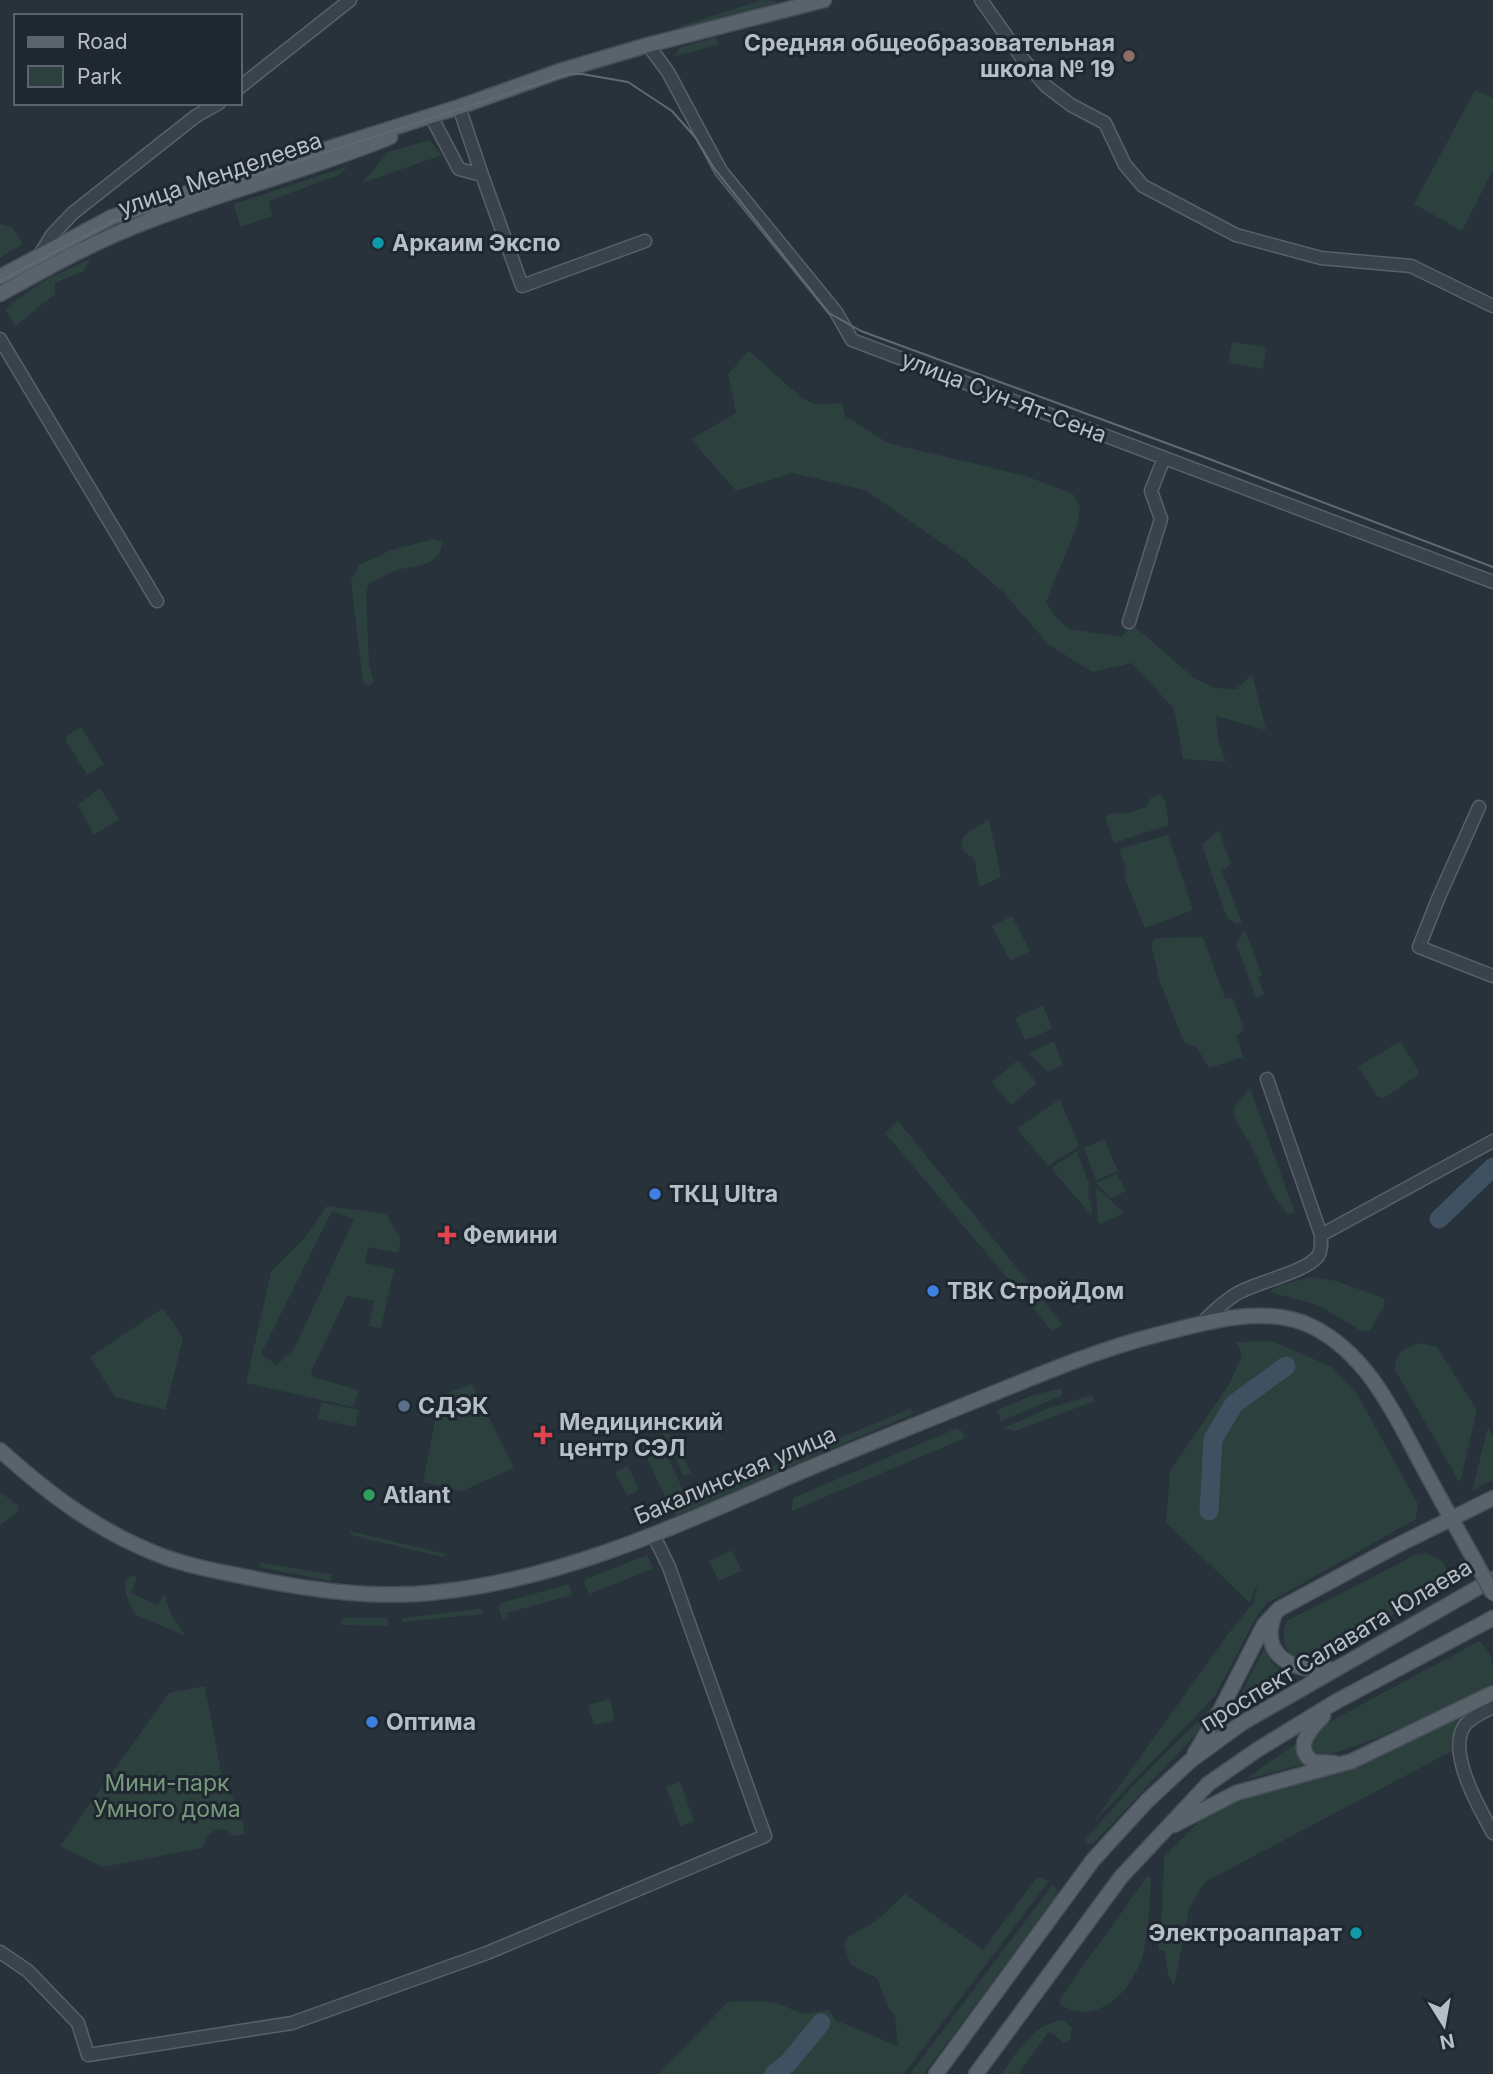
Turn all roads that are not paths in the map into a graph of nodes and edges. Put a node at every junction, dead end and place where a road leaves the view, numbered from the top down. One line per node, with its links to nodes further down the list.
1 (350, 0): 5 (street)
2 (824, 0): 4 (main road, улица Менделеева)
3 (981, 0): 14 (street)
4 (648, 45): 7 (main road, улица Менделеева); 16 (street, улица Сун-Ят-Сена)
5 (242, 85)
6 (215, 105): 11 (street)
7 (459, 107): 8 (main road, улица Менделеева); 9 (street); 11 (main road, улица Менделеева)
8 (432, 120): 9 (street); 11 (main road, улица Менделеева)
9 (482, 175): 10 (street)
10 (645, 241)
11 (40, 264): 12 (main road, улица Менделеева); 13 (main road, улица Менделеева)
12 (0, 277)
13 (0, 294)
14 (1493, 306)
15 (0, 339): 18 (street)
16 (1164, 458): 17 (street, улица Сун-Ят-Сена); 19 (street)
17 (1493, 582)
18 (157, 601)
19 (1129, 622)
20 (1479, 807): 21 (street)
21 (1493, 976)
22 (1267, 1079): 24 (street)
23 (1493, 1141): 24 (street)
24 (1321, 1235): 25 (street)
25 (1200, 1325): 28 (main road, Бакалинская улица); 29 (main road, Бакалинская улица)
26 (0, 1450): 29 (main road, Бакалинская улица)
27 (1493, 1498): 28 (main road)
28 (1451, 1519): 31 (main road, Бакалинская улица, bridge); 32 (main road)
29 (654, 1536): 42 (street)
30 (1493, 1578): 34 (main road, проспект Салавата Юлаева)
31 (1493, 1594)
32 (1279, 1609): 34 (main road); 38 (main road)
33 (1493, 1618): 36 (main road)
34 (1334, 1668): 38 (main road, проспект Салавата Юлаева)
35 (1493, 1693): 39 (main road)
36 (1337, 1701): 39 (main road); 40 (main road)
37 (1493, 1707): 41 (street)
38 (1190, 1761): 43 (main road, проспект Салавата Юлаева)
39 (1353, 1761): 40 (main road)
40 (1163, 1831): 44 (main road)
41 (1493, 1833)
42 (0, 1952)
43 (936, 2074)
44 (976, 2074)

